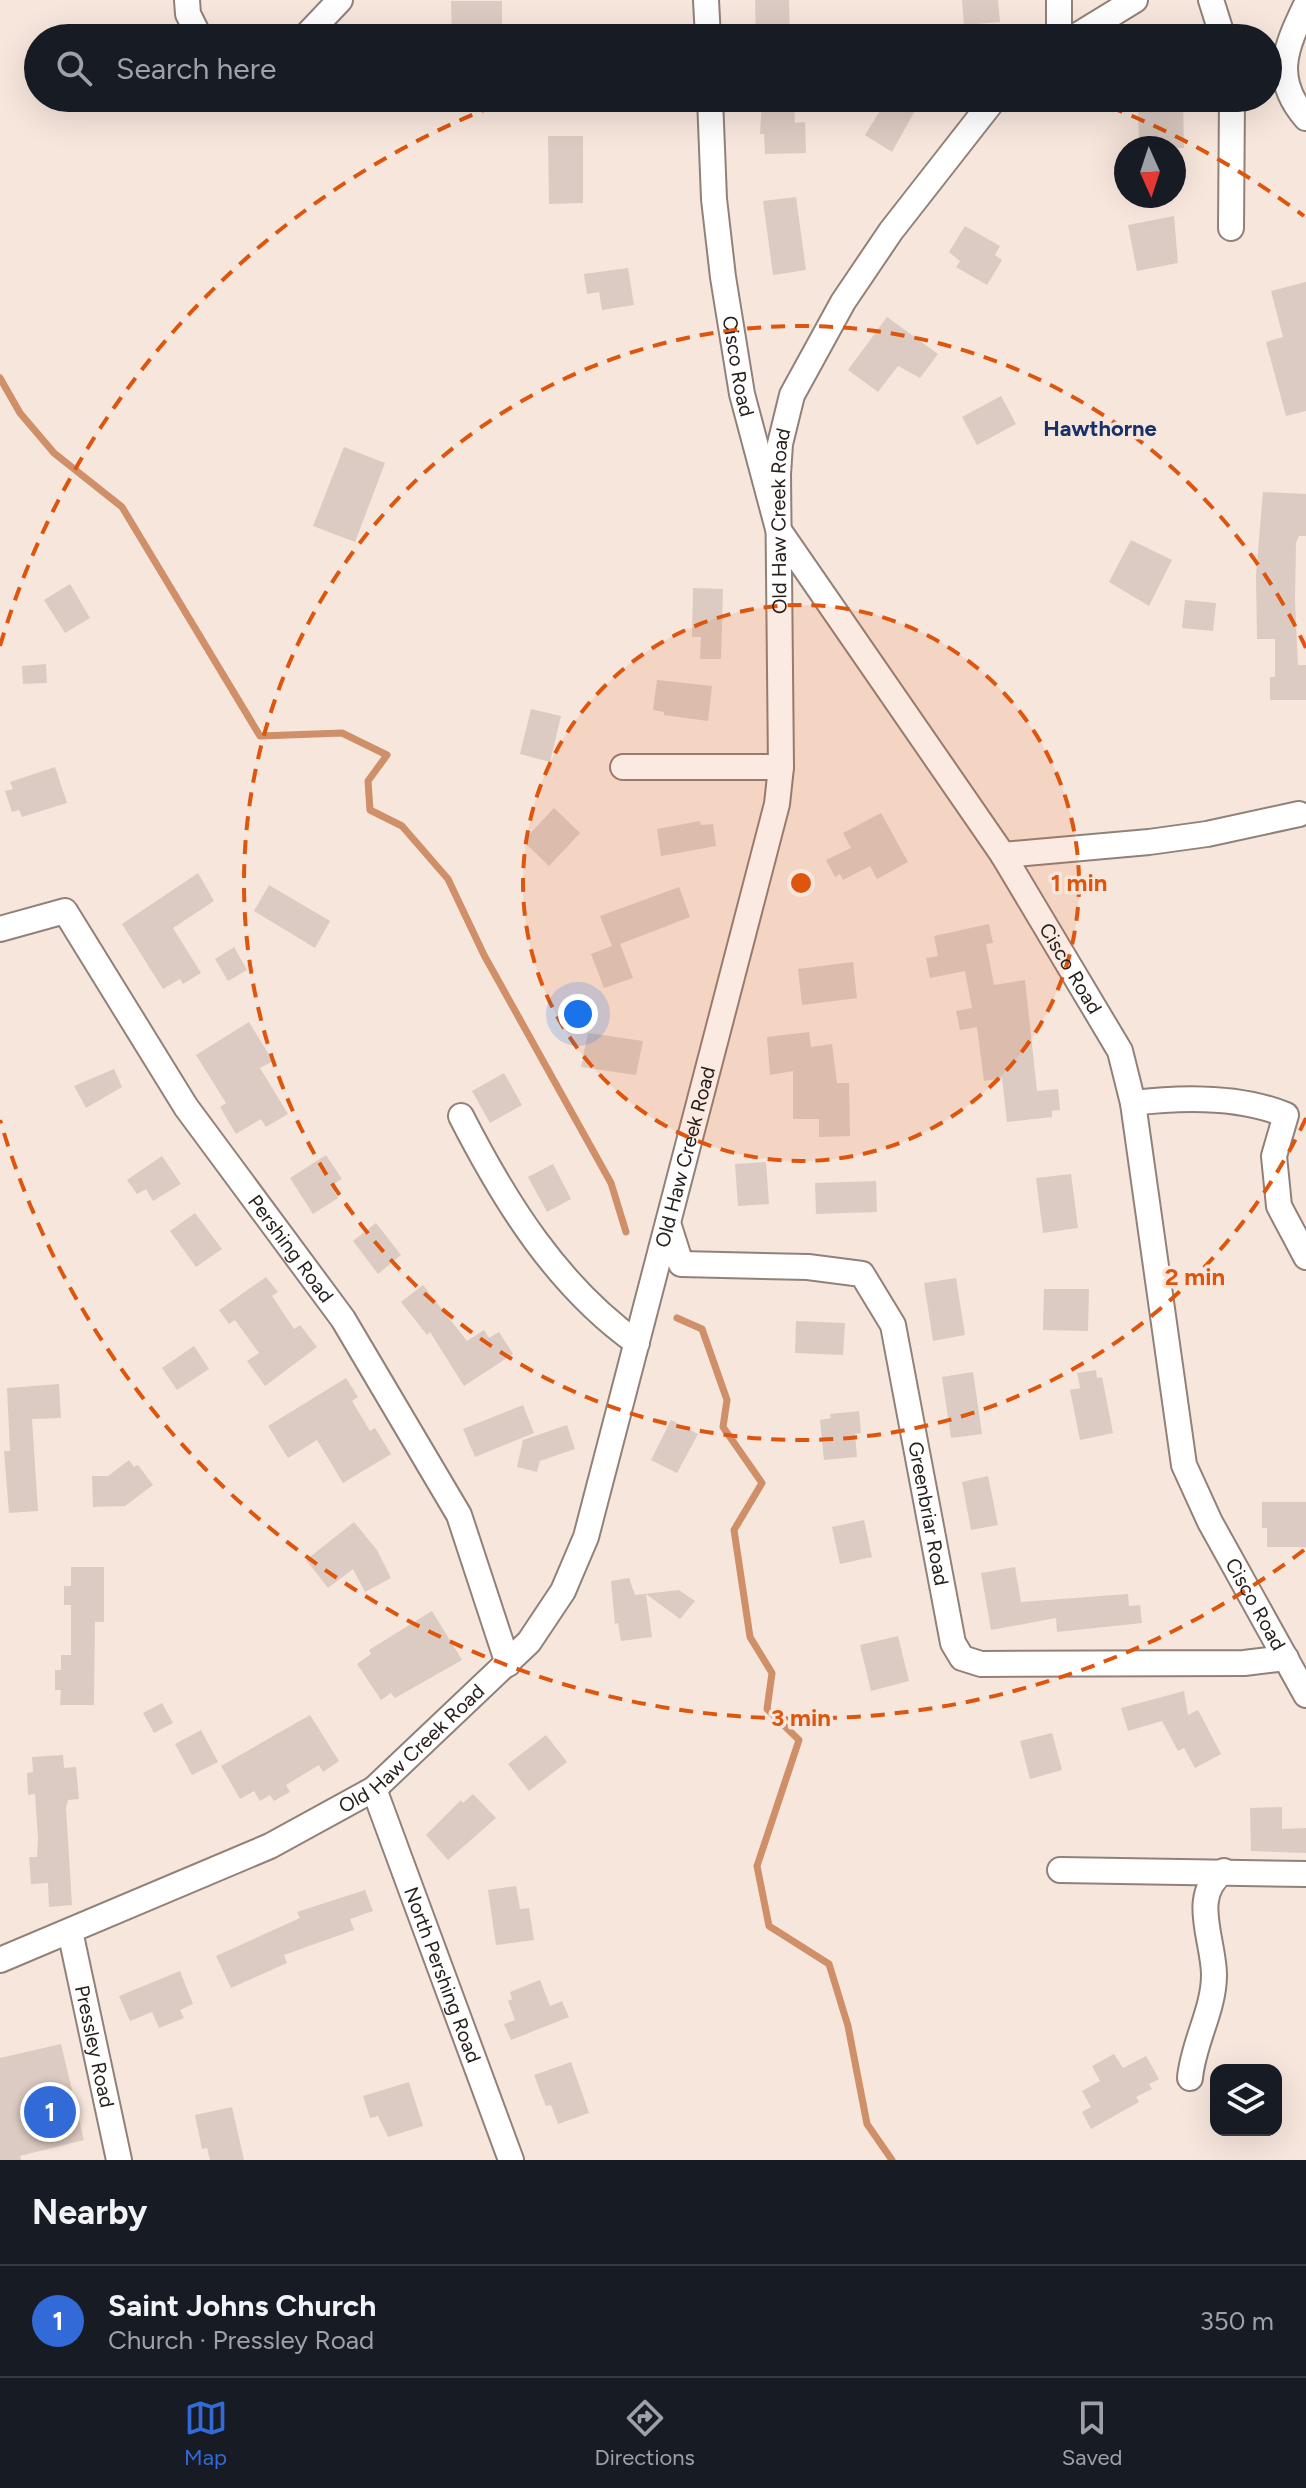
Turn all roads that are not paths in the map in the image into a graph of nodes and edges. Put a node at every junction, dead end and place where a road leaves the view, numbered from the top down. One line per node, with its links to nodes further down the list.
1 (187, 0): 8 (street)
2 (340, 0): 9 (street)
3 (706, 0): 10 (street)
4 (1059, 0): 11 (street)
5 (1135, 0): 12 (street)
6 (1211, 0): 13 (street)
7 (1304, 4): 17 (street)
8 (193, 24)
9 (317, 24)
10 (707, 24)
11 (1059, 24)
12 (1096, 24)
13 (1219, 24)
14 (711, 112): 19 (street, Cisco Road)
15 (984, 112): 19 (street, Old Haw Creek Road)
16 (1232, 112): 18 (street)
17 (1306, 118)
18 (1231, 228)
19 (778, 529): 21 (street, Old Haw Creek Road); 23 (street, Cisco Road)
20 (623, 767): 21 (street)
21 (781, 767): 27 (street, Old Haw Creek Road)
22 (1299, 814): 23 (street)
23 (1003, 855): 25 (street, Cisco Road)
24 (0, 929): 31 (street, Pershing Road)
25 (1133, 1103): 28 (street); 30 (street, Cisco Road)
26 (461, 1116): 29 (street)
27 (668, 1222): 29 (street, Old Haw Creek Road); 30 (street, Greenbriar Road)
28 (1306, 1257)
29 (637, 1343): 31 (street, Old Haw Creek Road)
30 (1286, 1658): 32 (street, Cisco Road)
31 (508, 1664): 33 (street, Old Haw Creek Road)
32 (1306, 1695)
33 (374, 1789): 37 (street, Old Haw Creek Road); 41 (street, North Pershing Road)
34 (1060, 1870): 35 (street)
35 (1224, 1871): 36 (street); 39 (street)
36 (1306, 1874)
37 (70, 1931): 38 (street, Old Haw Creek Road); 40 (street, Pressley Road)
38 (0, 1960)
39 (1190, 2078)
40 (119, 2160)
41 (511, 2160)

